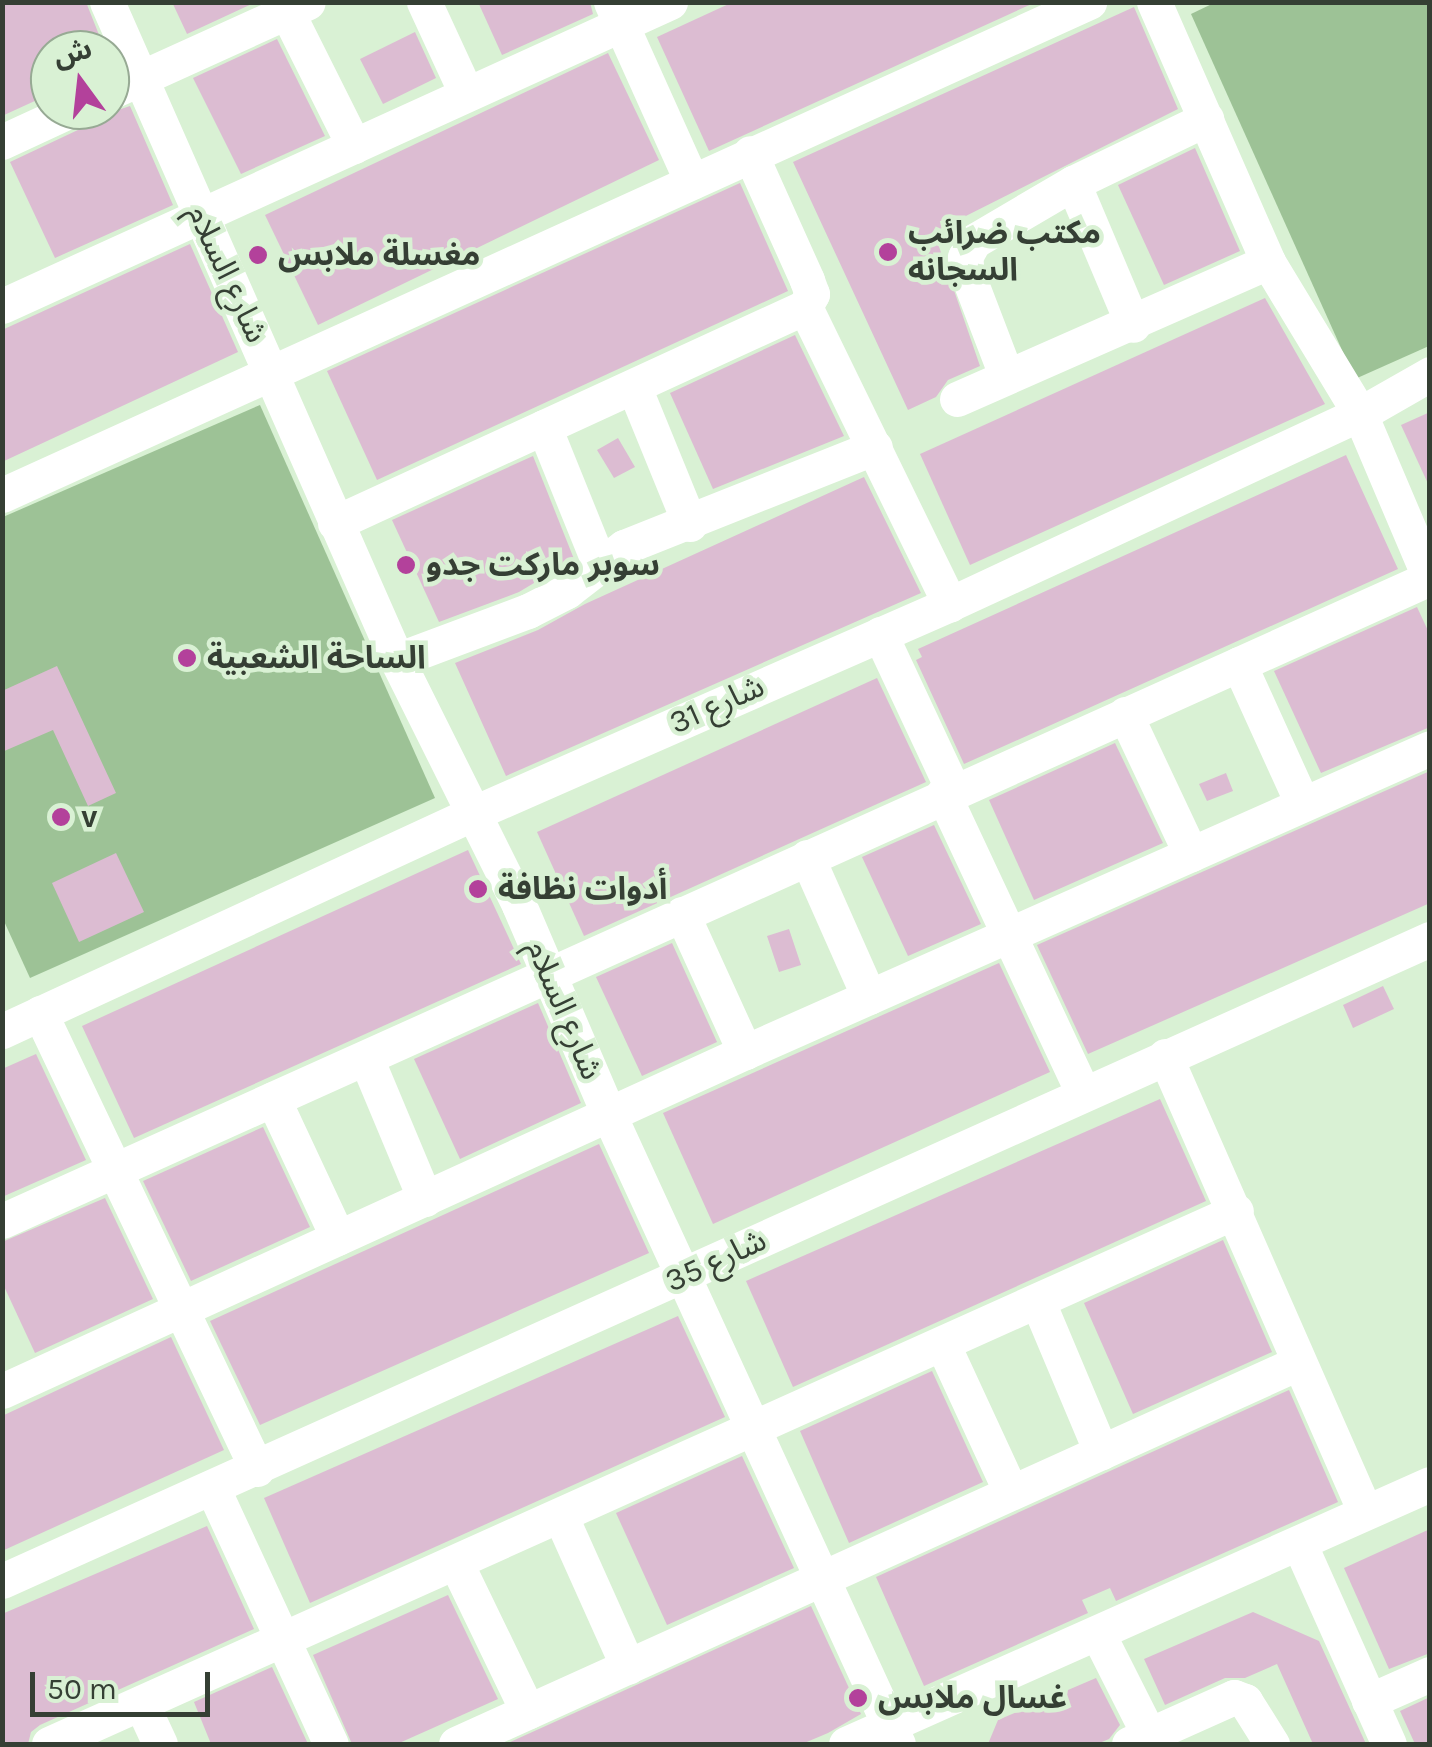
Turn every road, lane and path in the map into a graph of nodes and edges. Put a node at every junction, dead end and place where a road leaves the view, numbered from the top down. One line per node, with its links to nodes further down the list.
1 (106, 2): 8 (street, شارع السلام)
2 (424, 2): 10 (street)
3 (670, 2): 7 (street)
4 (1089, 2): 16 (street)
5 (1154, 2): 12 (street)
6 (297, 7): 9 (street); 15 (street)
7 (616, 14): 10 (street); 17 (street)
8 (112, 30)
9 (130, 83)
10 (466, 93): 15 (street)
11 (130, 96): 19 (street, شارع السلام)
12 (1206, 119): 18 (street); 20 (street)
13 (30, 129): 14 (street)
14 (2, 142)
15 (354, 146): 19 (street)
16 (750, 153): 17 (street); 22 (street)
17 (692, 182): 24 (street)
18 (1074, 182): 23 (street); 26 (street)
19 (201, 215): 21 (street); 24 (street, شارع السلام)
20 (1268, 262): 23 (street); 29 (street)
21 (4, 300)
22 (805, 306): 27 (street); 31 (street)
23 (1133, 325): 26 (street)
24 (272, 371): 32 (street); 33 (street, شارع السلام)
25 (1430, 374): 29 (street, شارع 31)
26 (1006, 375): 28 (street)
27 (634, 388): 30 (street); 34 (street)
28 (957, 399)
29 (1360, 414): 36 (street); 37 (street, شارع 31)
30 (544, 427): 33 (street); 35 (street)
31 (875, 447): 34 (street); 37 (street)
32 (2, 494)
33 (335, 523): 39 (street, شارع السلام)
34 (690, 524): 35 (street)
35 (599, 563): 39 (street)
36 (1429, 578): 40 (street)
37 (950, 604): 38 (street, شارع 31)
38 (880, 634): 43 (street); 45 (street, شارع 31)
39 (397, 660): 45 (street, شارع السلام)
40 (1239, 664): 41 (street); 44 (street)
41 (1126, 714): 43 (street); 46 (street)
42 (1430, 748): 44 (street)
43 (948, 792): 47 (street); 49 (street)
44 (1302, 803): 46 (street)
45 (474, 812): 51 (street, شارع السلام); 53 (street, شارع 31)
46 (1191, 854): 49 (street)
47 (807, 857): 48 (street); 52 (street)
48 (682, 914): 51 (street); 54 (street)
49 (1010, 936): 52 (street); 57 (street)
50 (1430, 939): 55 (street, شارع 35)
51 (550, 975): 56 (street); 59 (street, شارع السلام)
52 (870, 997): 54 (street)
53 (14, 1021): 60 (street)
54 (746, 1052): 59 (street)
55 (1165, 1056): 57 (street, شارع 35); 62 (street)
56 (366, 1058): 58 (street); 61 (street)
57 (1083, 1093): 65 (street, شارع 35)
58 (273, 1100): 60 (street); 64 (street)
59 (610, 1117): 61 (street); 65 (street, شارع السلام)
60 (116, 1170): 63 (street); 67 (street)
61 (425, 1199): 64 (street)
62 (1236, 1211): 66 (street); 69 (street)
63 (2, 1221)
64 (338, 1238): 67 (street)
65 (682, 1276): 71 (street, شارع السلام); 73 (street, شارع 35)
66 (1038, 1302): 68 (street); 72 (street)
67 (182, 1310): 70 (street); 73 (street)
68 (943, 1345): 71 (street); 76 (street)
69 (1298, 1363): 72 (street); 77 (street)
70 (2, 1391)
71 (753, 1430): 78 (street); 81 (street, شارع السلام)
72 (1101, 1452): 76 (street)
73 (257, 1468): 75 (street, شارع 35)
74 (1430, 1484): 77 (street)
75 (213, 1489): 82 (street, شارع 35); 84 (street)
76 (1011, 1492): 81 (street)
77 (1365, 1511): 79 (street)
78 (561, 1517): 80 (street); 85 (street)
79 (1299, 1543): 83 (street); 87 (street)
80 (456, 1563): 84 (street); 89 (street)
81 (819, 1578): 85 (street); 90 (street, شارع السلام)
82 (2, 1580)
83 (1098, 1634): 90 (street); 91 (street)
84 (286, 1638): 88 (street); 94 (street)
85 (628, 1666): 89 (street)
86 (1430, 1674): 87 (street)
87 (1369, 1701): 98 (street)
88 (141, 1703): 92 (street); 93 (street)
89 (528, 1712): 95 (street)
90 (893, 1735): 96 (street)
91 (1139, 1740): 97 (street)
92 (48, 1744)
93 (160, 1744)
94 (332, 1744)
95 (456, 1744)
96 (846, 1744)
97 (1272, 1744)
98 (1389, 1744)

